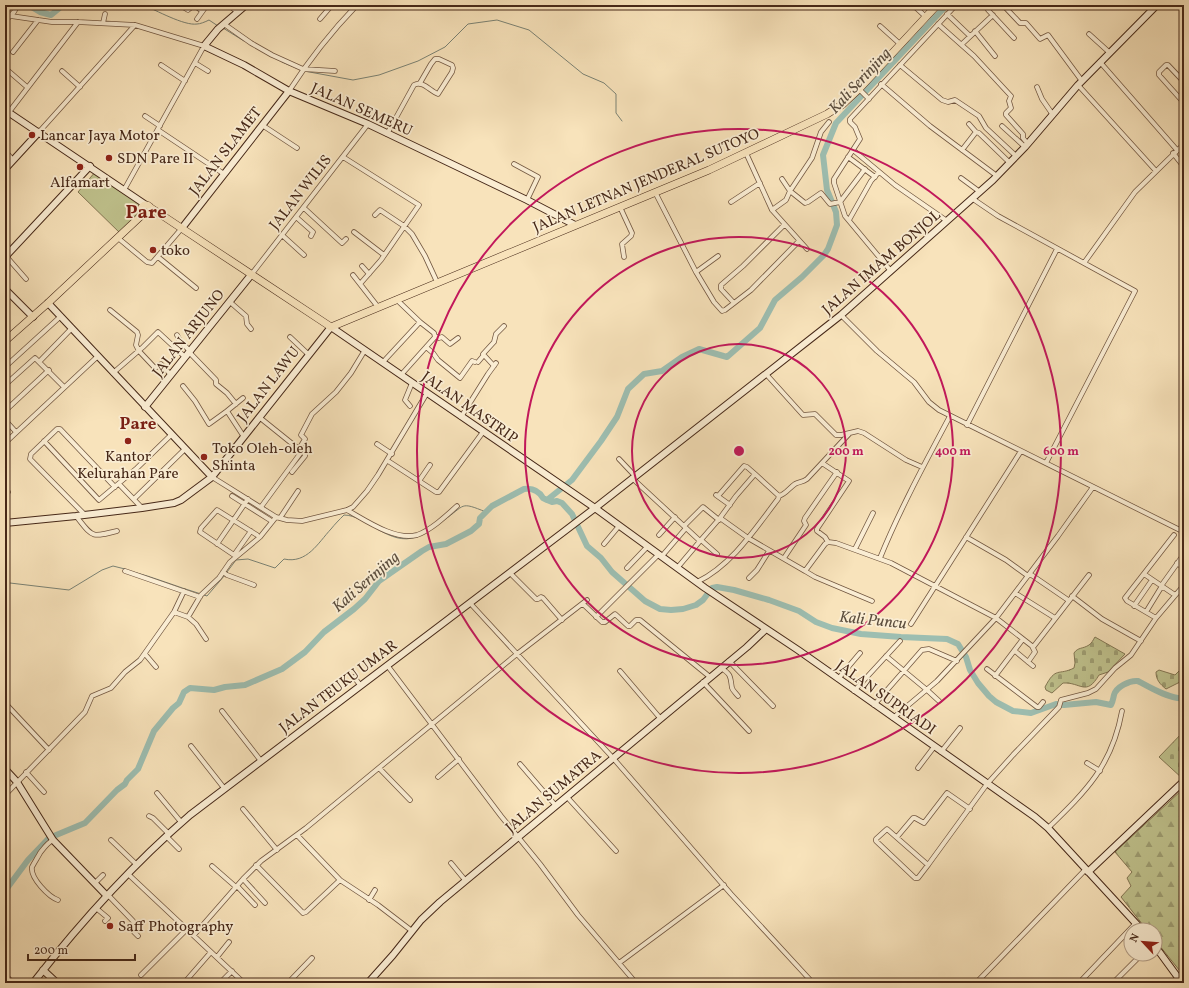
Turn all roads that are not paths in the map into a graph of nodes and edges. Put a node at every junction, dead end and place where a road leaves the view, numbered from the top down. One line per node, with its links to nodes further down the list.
1 (18, 5): 19 (street)
2 (180, 5): 14 (street)
3 (207, 5): 14 (street)
4 (228, 5): 15 (street)
5 (246, 5): 15 (main road)
6 (332, 5): 22 (street)
7 (357, 5): 46 (street)
8 (912, 5): 20 (street)
9 (937, 5): 20 (main road, JALAN LETNAN JENDERAL SUTOYO)
10 (956, 5): 17 (street)
11 (989, 5): 18 (street)
12 (1003, 5): 53 (street)
13 (1157, 5): 39 (main road, JALAN IMAM BONJOL)
14 (202, 11): 21 (street)
15 (238, 12): 29 (main road)
16 (105, 14): 26 (street)
17 (948, 14): 27 (street); 33 (street)
18 (994, 15): 31 (street); 34 (street)
19 (11, 16): 23 (street, JALAN SEMERU); 24 (street)
20 (926, 17): 35 (main road, JALAN LETNAN JENDERAL SUTOYO)
21 (197, 19)
22 (320, 19)
23 (38, 20): 25 (street, JALAN SEMERU); 38 (street)
24 (5, 21)
25 (78, 22): 26 (street, JALAN SEMERU); 55 (street)
26 (103, 23): 28 (street, JALAN SEMERU)
27 (938, 24): 36 (street); 44 (street)
28 (135, 26): 37 (street, JALAN SEMERU); 56 (street)
29 (221, 26): 37 (main road); 46 (street)
30 (880, 26): 35 (street)
31 (975, 31): 33 (street); 40 (street)
32 (1089, 34): 39 (street)
33 (970, 36): 36 (street)
34 (1014, 38)
35 (900, 44): 58 (main road, JALAN LETNAN JENDERAL SUTOYO)
36 (962, 44): 76 (street)
37 (204, 46): 42 (street); 59 (main road, JALAN SEMERU)
38 (13, 52)
39 (1110, 53): 41 (main road, JALAN IMAM BONJOL)
40 (995, 56)
41 (1100, 62): 53 (main road, JALAN IMAM BONJOL); 81 (street)
42 (195, 63): 48 (street); 50 (street)
43 (161, 65): 50 (street)
44 (900, 65): 54 (street); 83 (street)
45 (5, 68): 55 (street)
46 (302, 70): 49 (street); 59 (street)
47 (62, 71): 56 (street)
48 (208, 71)
49 (335, 71)
50 (185, 81): 68 (street)
51 (1184, 82): 61 (street)
52 (420, 83): 52 (street); 74 (street)
53 (1080, 83): 63 (main road, JALAN IMAM BONJOL); 93 (street)
54 (882, 84): 60 (street); 79 (street)
55 (27, 87): 62 (street)
56 (80, 87): 72 (street)
57 (1037, 87): 63 (street)
58 (860, 90): 60 (street); 82 (main road, JALAN LETNAN JENDERAL SUTOYO)
59 (289, 91): 66 (main road, JALAN SEMERU); 69 (main road, JALAN SLAMET)
60 (867, 97): 78 (street)
61 (1184, 104)
62 (7, 111): 72 (main road)
63 (1053, 115): 76 (main road, JALAN IMAM BONJOL)
64 (145, 116): 68 (street)
65 (829, 122): 102 (street)
66 (368, 124): 74 (main road, JALAN SEMERU); 84 (street, JALAN WILIS)
67 (969, 124): 73 (street)
68 (160, 126): 71 (street)
69 (262, 126): 77 (street); 95 (main road, JALAN SLAMET)
70 (1002, 126): 76 (street)
71 (158, 130): 95 (street); 101 (street)
72 (39, 132): 86 (main road); 89 (main road)
73 (976, 132): 79 (street); 87 (street)
74 (387, 134): 106 (main road, JALAN SEMERU)
75 (1184, 144): 81 (street)
76 (1027, 146): 83 (main road, JALAN IMAM BONJOL)
77 (297, 148)
78 (853, 150): 85 (street); 94 (street)
79 (962, 150): 96 (street)
80 (5, 151): 86 (street)
81 (1175, 152): 90 (street); 93 (street)
82 (746, 153): 100 (street); 103 (main road, JALAN LETNAN JENDERAL SUTOYO)
83 (1016, 156): 87 (main road, JALAN IMAM BONJOL)
84 (343, 157): 111 (street, JALAN WILIS); 119 (street)
85 (848, 157): 92 (street); 108 (street)
86 (13, 160): 91 (main road)
87 (1010, 163): 96 (main road, JALAN IMAM BONJOL)
88 (514, 164): 106 (street)
89 (90, 166): 101 (main road); 133 (main road)
90 (1184, 167)
91 (5, 169)
92 (865, 169): 97 (street); 108 (street)
93 (1156, 171): 137 (street)
94 (879, 172): 97 (street); 116 (street)
95 (224, 174): 120 (main road, JALAN SLAMET)
96 (997, 176): 104 (main road, JALAN IMAM BONJOL)
97 (875, 177): 115 (street)
98 (960, 178): 104 (street)
99 (782, 179): 102 (street)
100 (760, 183): 107 (street); 112 (street)
101 (124, 190): 109 (main road)
102 (790, 191): 108 (street); 112 (street)
103 (654, 192): 110 (main road, JALAN LETNAN JENDERAL SUTOYO); 140 (street)
104 (980, 192): 105 (main road, JALAN IMAM BONJOL)
105 (973, 199): 116 (main road, JALAN IMAM BONJOL); 130 (street)
106 (527, 200): 118 (main road, JALAN SEMERU)
107 (731, 202)
108 (840, 202): 115 (street)
109 (149, 207): 120 (main road); 126 (main road)
110 (620, 207): 118 (main road, JALAN LETNAN JENDERAL SUTOYO); 136 (street)
111 (304, 208): 114 (street, JALAN WILIS); 127 (street)
112 (772, 210): 117 (street)
113 (375, 215): 119 (street)
114 (296, 217): 123 (street, JALAN WILIS); 124 (street)
115 (848, 220): 139 (street)
116 (947, 221): 139 (main road, JALAN IMAM BONJOL)
117 (784, 224): 128 (street); 152 (street)
118 (575, 225): 145 (main road, JALAN LETNAN JENDERAL SUTOYO)
119 (404, 226): 132 (street); 145 (street)
120 (182, 228): 135 (street); 141 (main road)
121 (354, 232): 125 (street)
122 (362, 232): 125 (street)
123 (282, 234): 131 (street); 141 (street, JALAN WILIS)
124 (310, 236)
125 (359, 237): 132 (street)
126 (118, 238): 135 (street); 151 (main road)
127 (346, 239)
128 (799, 241): 129 (street); 152 (street)
129 (807, 249)
130 (1057, 249): 137 (street); 200 (street)
131 (304, 255)
132 (384, 255): 142 (street)
133 (5, 256): 144 (street)
134 (718, 256): 140 (street)
135 (158, 257): 147 (street)
136 (624, 257)
137 (1084, 263): 216 (street)
138 (362, 266): 142 (street)
139 (890, 270): 155 (main road, JALAN IMAM BONJOL)
140 (696, 272): 152 (street)
141 (251, 274): 150 (main road, JALAN ARJUNO); 158 (main road)
142 (369, 274): 146 (street)
143 (354, 275): 146 (street)
144 (26, 279)
145 (437, 282): 149 (main road, JALAN LETNAN JENDERAL SUTOYO)
146 (360, 284): 153 (street)
147 (196, 288)
148 (5, 289): 157 (main road)
149 (396, 299): 153 (main road, JALAN LETNAN JENDERAL SUTOYO); 160 (street)
150 (230, 302): 164 (street); 173 (main road, JALAN ARJUNO)
151 (48, 303): 156 (main road); 157 (main road)
152 (734, 303)
153 (378, 307): 159 (main road, JALAN LETNAN JENDERAL SUTOYO)
154 (110, 310): 172 (street)
155 (841, 315): 182 (main road, JALAN IMAM BONJOL); 196 (street)
156 (61, 316): 163 (main road); 179 (street)
157 (33, 317): 169 (main road)
158 (320, 320): 159 (main road); 162 (main road)
159 (344, 321): 162 (main road, JALAN LETNAN JENDERAL SUTOYO)
160 (420, 322): 166 (street); 178 (street)
161 (504, 326): 176 (street)
162 (331, 327): 171 (main road, JALAN MASTRIP); 174 (main road, JALAN LAWU)
163 (72, 328): 175 (main road); 177 (street)
164 (251, 329)
165 (177, 335): 173 (street)
166 (435, 336): 168 (street); 170 (street)
167 (290, 337): 174 (street)
168 (458, 338)
169 (5, 341)
170 (426, 347): 176 (street); 184 (street)
171 (365, 350): 178 (main road, JALAN MASTRIP); 210 (street)
172 (139, 351): 173 (street); 181 (street); 183 (street)
173 (188, 354): 183 (main road, JALAN ARJUNO); 191 (street)
174 (308, 354): 197 (main road, JALAN LAWU)
175 (98, 356): 181 (main road); 188 (street)
176 (484, 356): 198 (street)
177 (40, 361): 180 (street); 186 (street)
178 (383, 362): 184 (main road, JALAN MASTRIP)
179 (5, 367)
180 (49, 370): 188 (street); 194 (street)
181 (113, 373): 193 (main road)
182 (766, 374): 203 (street); 223 (main road, JALAN IMAM BONJOL)
183 (171, 375): 193 (main road, JALAN ARJUNO)
184 (402, 375): 185 (main road, JALAN MASTRIP)
185 (412, 383): 189 (main road, JALAN MASTRIP); 192 (street)
186 (5, 385)
187 (183, 386): 195 (street)
188 (64, 387): 201 (street)
189 (427, 394): 198 (main road, JALAN MASTRIP); 212 (street)
190 (243, 398): 191 (street)
191 (236, 404): 195 (street)
192 (410, 406)
193 (145, 407): 204 (main road)
194 (5, 411)
195 (227, 411): 205 (street)
196 (950, 416): 200 (street); 218 (street)
197 (259, 417): 205 (main road, JALAN LAWU); 210 (street)
198 (461, 417): 202 (main road, JALAN MASTRIP)
199 (5, 420): 201 (street)
200 (967, 425): 211 (street)
201 (16, 432): 207 (street)
202 (483, 432): 224 (street); 237 (main road, JALAN MASTRIP)
203 (849, 433): 215 (street); 218 (street)
204 (171, 434): 209 (main road); 225 (street)
205 (244, 437): 222 (main road, JALAN LAWU)
206 (44, 441): 226 (street); 226 (street); 240 (street)
207 (5, 443)
208 (377, 444): 212 (street)
209 (185, 449): 222 (main road); 231 (street)
210 (300, 450): 219 (street); 235 (street)
211 (1020, 451): 216 (street); 255 (street)
212 (392, 454): 214 (street)
213 (619, 459): 223 (street)
214 (388, 461): 224 (street); 238 (street)
215 (822, 463): 220 (street); 230 (street)
216 (1046, 463): 227 (street)
217 (430, 465): 224 (street)
218 (922, 467): 268 (street)
219 (292, 472)
220 (837, 472): 258 (street); 267 (street)
221 (755, 474): 230 (street); 233 (street); 233 (street)
222 (212, 477): 232 (street); 236 (main road, JALAN LAWU)
223 (634, 477): 237 (main road, JALAN IMAM BONJOL); 242 (street)
224 (419, 481)
225 (119, 484): 226 (street); 231 (street)
226 (115, 487)
227 (1093, 487): 251 (street); 278 (street)
228 (298, 491): 243 (street)
229 (232, 496): 232 (street)
230 (779, 496): 256 (street)
231 (134, 499): 236 (street)
232 (246, 502): 235 (street); 243 (street); 245 (street)
233 (730, 505): 244 (street)
234 (457, 506): 238 (street)
235 (262, 507): 243 (street)
236 (142, 508): 240 (main road, JALAN LAWU)
237 (595, 508): 247 (main road, JALAN SUPRIADI); 275 (main road, JALAN TEUKU UMAR)
238 (347, 510): 243 (street)
239 (873, 513): 262 (street)
240 (85, 515): 241 (main road, JALAN LAWU)
241 (76, 516): 246 (main road, JALAN LAWU); 249 (street)
242 (675, 517): 248 (street); 253 (street)
243 (275, 519): 276 (street)
244 (719, 519): 248 (street); 256 (street); 257 (street)
245 (234, 520): 250 (street); 259 (street); 259 (street)
246 (5, 522)
247 (619, 526): 260 (street); 261 (main road, JALAN SUPRIADI)
248 (685, 527): 257 (street); 266 (street)
249 (117, 531)
250 (251, 531): 252 (street); 259 (street)
251 (1184, 532)
252 (257, 535)
253 (659, 535)
254 (1174, 535): 277 (street)
255 (966, 537): 278 (street); 286 (street)
256 (748, 538): 263 (street); 282 (street)
257 (700, 540): 264 (street); 270 (street)
258 (828, 542): 262 (street); 274 (street)
259 (217, 544)
260 (604, 544)
261 (648, 546): 266 (main road, JALAN SUPRIADI); 271 (street)
262 (855, 549): 268 (street)
263 (769, 551): 267 (street); 280 (street)
264 (717, 554)
265 (1184, 554): 269 (street)
266 (660, 555): 270 (main road, JALAN SUPRIADI); 299 (street)
267 (784, 558): 274 (street)
268 (880, 558): 286 (street)
269 (1177, 563): 272 (street); 285 (street)
270 (678, 567): 282 (main road, JALAN SUPRIADI)
271 (627, 568)
272 (1184, 568)
273 (125, 571): 287 (street)
274 (805, 571): 293 (street)
275 (510, 573): 294 (main road, JALAN TEUKU UMAR); 303 (street)
276 (225, 574): 283 (street); 289 (street)
277 (1144, 574): 281 (street); 295 (street)
278 (1029, 575): 288 (street); 292 (street)
279 (1089, 575): 291 (street)
280 (749, 578)
281 (1152, 580): 285 (street); 295 (street)
282 (697, 582): 305 (main road, JALAN SUPRIADI)
283 (254, 585)
284 (1184, 585): 290 (street)
285 (1162, 586): 290 (street); 297 (street)
286 (935, 587): 300 (street); 304 (street)
287 (184, 591): 289 (street); 296 (street)
288 (1015, 593): 300 (street); 301 (street)
289 (201, 595): 298 (street)
290 (1175, 595): 302 (street)
291 (1072, 596): 292 (street); 309 (street)
292 (1068, 600): 301 (street)
293 (872, 601)
294 (470, 603): 314 (street); 319 (main road, JALAN TEUKU UMAR)
295 (1134, 606): 297 (street)
296 (174, 612): 298 (street); 313 (street)
297 (1146, 612): 302 (street)
298 (188, 617): 306 (street)
299 (596, 617): 303 (street); 328 (street)
300 (996, 618): 307 (street); 317 (street)
301 (1055, 618): 310 (street)
302 (1156, 618): 309 (street)
303 (562, 620): 314 (street)
304 (911, 624)
305 (766, 629): 316 (main road, JALAN SUMATRA); 329 (main road, JALAN SUPRIADI)
306 (206, 639)
307 (1023, 640): 310 (street); 311 (street)
308 (900, 641): 315 (street)
309 (1140, 641): 364 (street)
310 (1032, 646): 318 (street)
311 (1015, 651): 318 (street); 326 (street)
312 (860, 653): 329 (street)
313 (145, 654): 321 (street); 349 (street)
314 (518, 654): 344 (street); 351 (street)
315 (886, 656): 325 (street); 333 (street)
316 (729, 661): 322 (main road, JALAN SUMATRA); 339 (street)
317 (957, 661): 325 (street); 332 (street)
318 (1028, 662): 320 (street)
319 (387, 665): 331 (main road, JALAN TEUKU UMAR); 344 (street)
320 (1034, 666)
321 (156, 667)
322 (721, 668): 328 (main road, JALAN SUMATRA); 334 (street)
323 (987, 669): 326 (street)
324 (620, 671): 342 (street)
325 (904, 671): 332 (street); 338 (street)
326 (995, 676): 336 (street)
327 (354, 677): 331 (street)
328 (710, 677): 330 (main road, JALAN SUMATRA)
329 (838, 679): 333 (main road, JALAN SUPRIADI)
330 (703, 682): 342 (main road, JALAN SUMATRA); 346 (street)
331 (360, 686): 353 (main road, JALAN TEUKU UMAR)
332 (927, 690): 335 (street); 343 (street)
333 (854, 691): 338 (main road, JALAN SUPRIADI)
334 (738, 696)
335 (939, 701)
336 (1043, 702)
337 (5, 703): 349 (street)
338 (874, 705): 343 (main road, JALAN SUPRIADI)
339 (773, 706)
340 (222, 711): 353 (street)
341 (1122, 711): 359 (street)
342 (660, 718): 351 (main road, JALAN SUMATRA)
343 (893, 718): 348 (main road, JALAN SUPRIADI)
344 (433, 724): 352 (street); 357 (street)
345 (960, 728): 350 (street)
346 (750, 731)
347 (191, 746): 365 (street)
348 (934, 747): 350 (main road, JALAN SUPRIADI); 358 (street)
349 (49, 750): 360 (street)
350 (941, 752): 364 (main road, JALAN SUPRIADI)
351 (613, 758): 369 (main road, JALAN SUMATRA); 398 (street)
352 (459, 759): 361 (street); 379 (street)
353 (261, 761): 365 (main road, JALAN TEUKU UMAR)
354 (1087, 763): 359 (street)
355 (520, 764): 371 (street)
356 (5, 768): 362 (main road)
357 (380, 768): 370 (street); 378 (street)
358 (918, 768)
359 (1100, 771): 376 (street)
360 (26, 772): 362 (street); 366 (street)
361 (438, 777)
362 (17, 782): 368 (street); 381 (main road)
363 (1184, 782): 391 (main road)
364 (987, 784): 373 (street); 376 (main road, JALAN SUPRIADI)
365 (224, 788): 375 (main road, JALAN TEUKU UMAR)
366 (44, 792)
367 (157, 793): 375 (street)
368 (5, 795)
369 (567, 797): 371 (main road, JALAN SUMATRA); 385 (street)
370 (410, 800)
371 (556, 806): 379 (main road, JALAN SUMATRA)
372 (243, 809): 384 (street)
373 (970, 809): 380 (street); 389 (street)
374 (149, 816): 377 (street)
375 (181, 822): 377 (main road, JALAN TEUKU UMAR)
376 (1048, 828): 391 (main road, JALAN SUPRIADI)
377 (167, 835): 383 (street); 387 (main road, JALAN TEUKU UMAR)
378 (297, 835): 384 (street); 395 (street)
379 (518, 837): 396 (main road, JALAN SUMATRA); 420 (street)
380 (897, 837): 389 (street); 389 (street)
381 (53, 840): 397 (main road); 402 (street)
382 (111, 840): 387 (street)
383 (178, 849)
384 (277, 850): 388 (street)
385 (616, 851)
386 (451, 863): 396 (street)
387 (137, 865): 392 (main road, JALAN TEUKU UMAR)
388 (256, 865): 394 (street); 395 (street)
389 (928, 865)
390 (212, 866): 399 (street)
391 (1087, 870): 408 (main road, JALAN SUPRIADI); 435 (street)
392 (128, 874): 401 (main road, JALAN TEUKU UMAR); 409 (street)
393 (103, 875): 397 (street)
394 (243, 879): 399 (street); 404 (street)
395 (340, 880): 403 (street)
396 (465, 880): 410 (main road, JALAN SUMATRA)
397 (95, 883): 401 (main road)
398 (724, 885): 420 (street); 434 (street)
399 (237, 886): 405 (street); 411 (street)
400 (375, 890): 403 (street)
401 (108, 895): 406 (main road, JALAN TEUKU UMAR); 412 (street)
402 (58, 900)
403 (369, 900): 410 (street)
404 (265, 903)
405 (255, 905)
406 (96, 908): 407 (street); 421 (main road, JALAN TEUKU UMAR)
407 (105, 921)
408 (1135, 922)
409 (187, 929): 411 (street); 424 (street)
410 (412, 931): 432 (main road, JALAN SUMATRA)
411 (194, 935): 415 (street)
412 (138, 936)
413 (1123, 937): 436 (street)
414 (229, 942): 416 (street)
415 (212, 952): 416 (street); 428 (street)
416 (217, 957): 422 (street)
417 (1163, 957): 438 (main road)
418 (312, 958): 431 (street)
419 (1134, 962): 437 (street)
420 (619, 963): 433 (street)
421 (44, 970): 426 (main road, JALAN TEUKU UMAR); 427 (main road)
422 (232, 971): 429 (street); 430 (street)
423 (5, 975): 425 (street)
424 (141, 975)
425 (13, 983)
426 (33, 983)
427 (57, 983)
428 (184, 983)
429 (220, 983)
430 (244, 983)
431 (288, 983)
432 (368, 983)
433 (636, 983)
434 (813, 983)
435 (976, 983)
436 (1079, 983)
437 (1113, 983)
438 (1182, 983)

